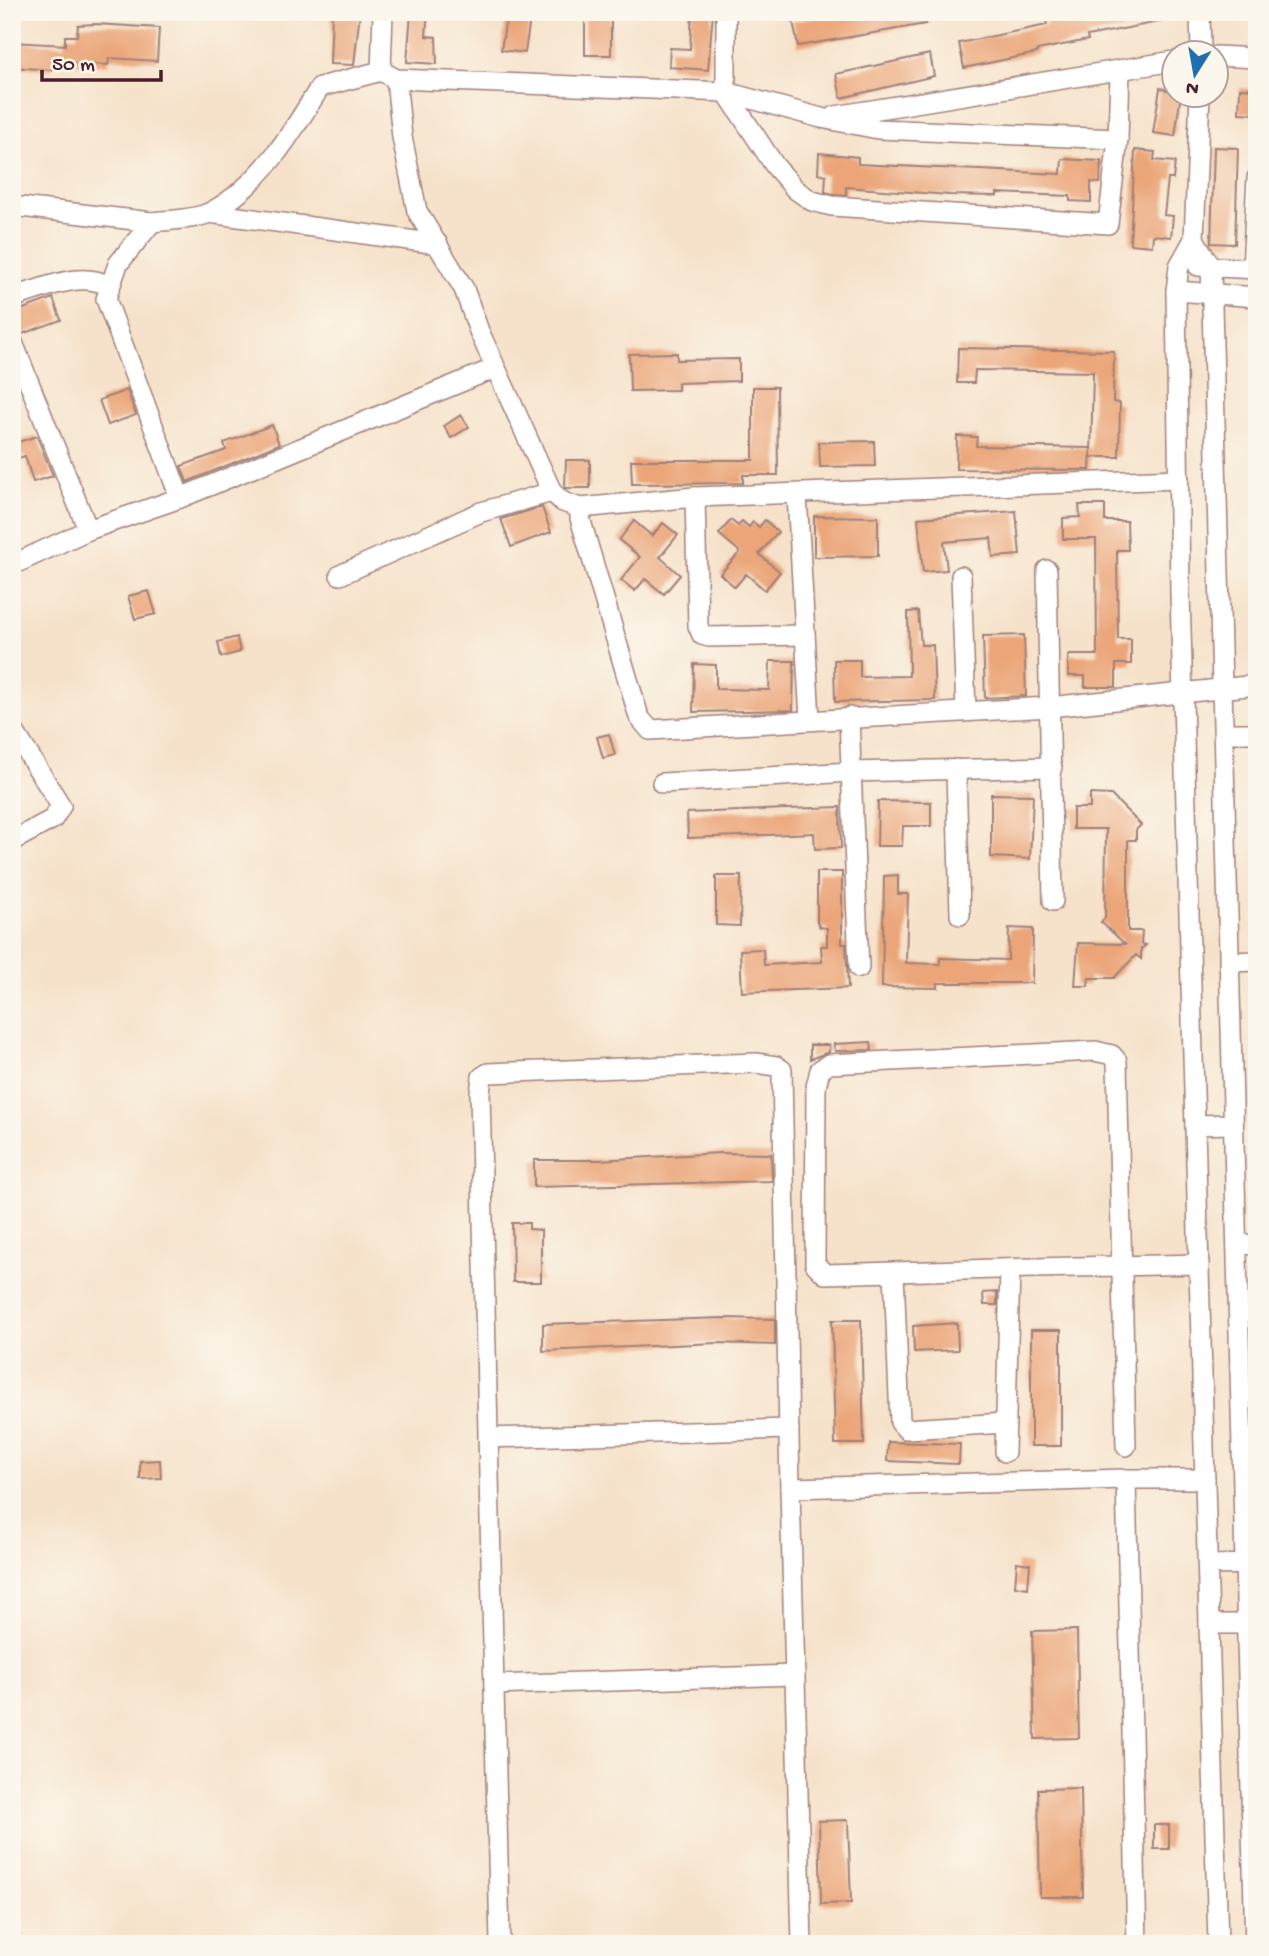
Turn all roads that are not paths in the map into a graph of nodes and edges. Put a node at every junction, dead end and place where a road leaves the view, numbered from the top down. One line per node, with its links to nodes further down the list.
1 (383, 12): 9 (street)
2 (726, 12): 10 (street)
3 (1200, 12): 4 (street)
4 (1201, 38)
5 (1230, 57): 6 (street)
6 (1257, 58)
7 (1160, 64): 8 (street)
8 (1120, 71): 12 (street); 13 (street)
9 (388, 75): 10 (street); 16 (street); 19 (street)
10 (726, 92): 12 (street); 13 (street)
11 (1199, 108): 18 (street)
12 (821, 118): 13 (street)
13 (1118, 139)
14 (1257, 178): 22 (street)
15 (12, 206): 17 (street)
16 (209, 213): 17 (street); 19 (street)
17 (152, 222): 23 (street)
18 (1194, 240): 20 (street); 21 (street)
19 (438, 244): 29 (street)
20 (1179, 265): 21 (street); 24 (street)
21 (1211, 267): 22 (street); 25 (street)
22 (1254, 269)
23 (109, 286): 27 (street); 34 (street)
24 (1176, 291): 25 (street); 30 (street)
25 (1212, 293): 26 (street); 43 (street)
26 (1257, 297)
27 (12, 301)
28 (12, 340): 36 (street)
29 (495, 368): 31 (street); 34 (street)
30 (1179, 479): 32 (street); 44 (street)
31 (552, 492): 35 (street); 39 (street)
32 (797, 495): 33 (street); 41 (street)
33 (695, 497): 35 (street); 41 (street)
34 (180, 498): 36 (street)
35 (580, 508): 48 (street)
36 (88, 530): 37 (street)
37 (12, 565)
38 (1047, 570): 45 (street)
39 (340, 575)
40 (961, 576): 46 (street)
41 (805, 635): 48 (street)
42 (1257, 685): 43 (street)
43 (1223, 687): 44 (street); 50 (street)
44 (1184, 692): 45 (street); 63 (street)
45 (1049, 707): 46 (street); 52 (street)
46 (966, 711): 47 (street)
47 (849, 717): 48 (street); 54 (street)
48 (810, 719)
49 (12, 728): 56 (street)
50 (1224, 733): 51 (street); 60 (street)
51 (1257, 733)
52 (1052, 767): 53 (street); 57 (street)
53 (956, 769): 54 (street); 58 (street)
54 (850, 772): 55 (street); 61 (street)
55 (662, 783)
56 (12, 841)
57 (1053, 901)
58 (960, 915)
59 (1257, 961): 60 (street)
60 (1229, 962): 62 (street)
61 (859, 968)
62 (1233, 1124): 63 (street); 64 (street)
63 (1195, 1125): 65 (street)
64 (1247, 1245): 77 (street)
65 (1199, 1264): 66 (street); 75 (street)
66 (1124, 1266): 67 (street); 68 (street); 72 (street)
67 (1010, 1269): 68 (street); 69 (street)
68 (894, 1272): 69 (street)
69 (1006, 1423): 73 (street)
70 (789, 1429): 71 (street); 71 (street); 76 (street)
71 (488, 1438): 82 (street)
72 (1126, 1446)
73 (1005, 1452)
74 (1126, 1479): 75 (street); 76 (street); 85 (street)
75 (1205, 1479): 78 (street)
76 (790, 1488): 81 (street)
77 (1250, 1564): 78 (street); 80 (street)
78 (1208, 1565): 79 (street)
79 (1209, 1624): 80 (street); 86 (street)
80 (1246, 1624): 87 (street)
81 (795, 1675): 82 (street); 84 (street)
82 (494, 1685): 83 (street)
83 (500, 1944)
84 (802, 1944)
85 (1137, 1944)
86 (1218, 1944)
87 (1255, 1944)

